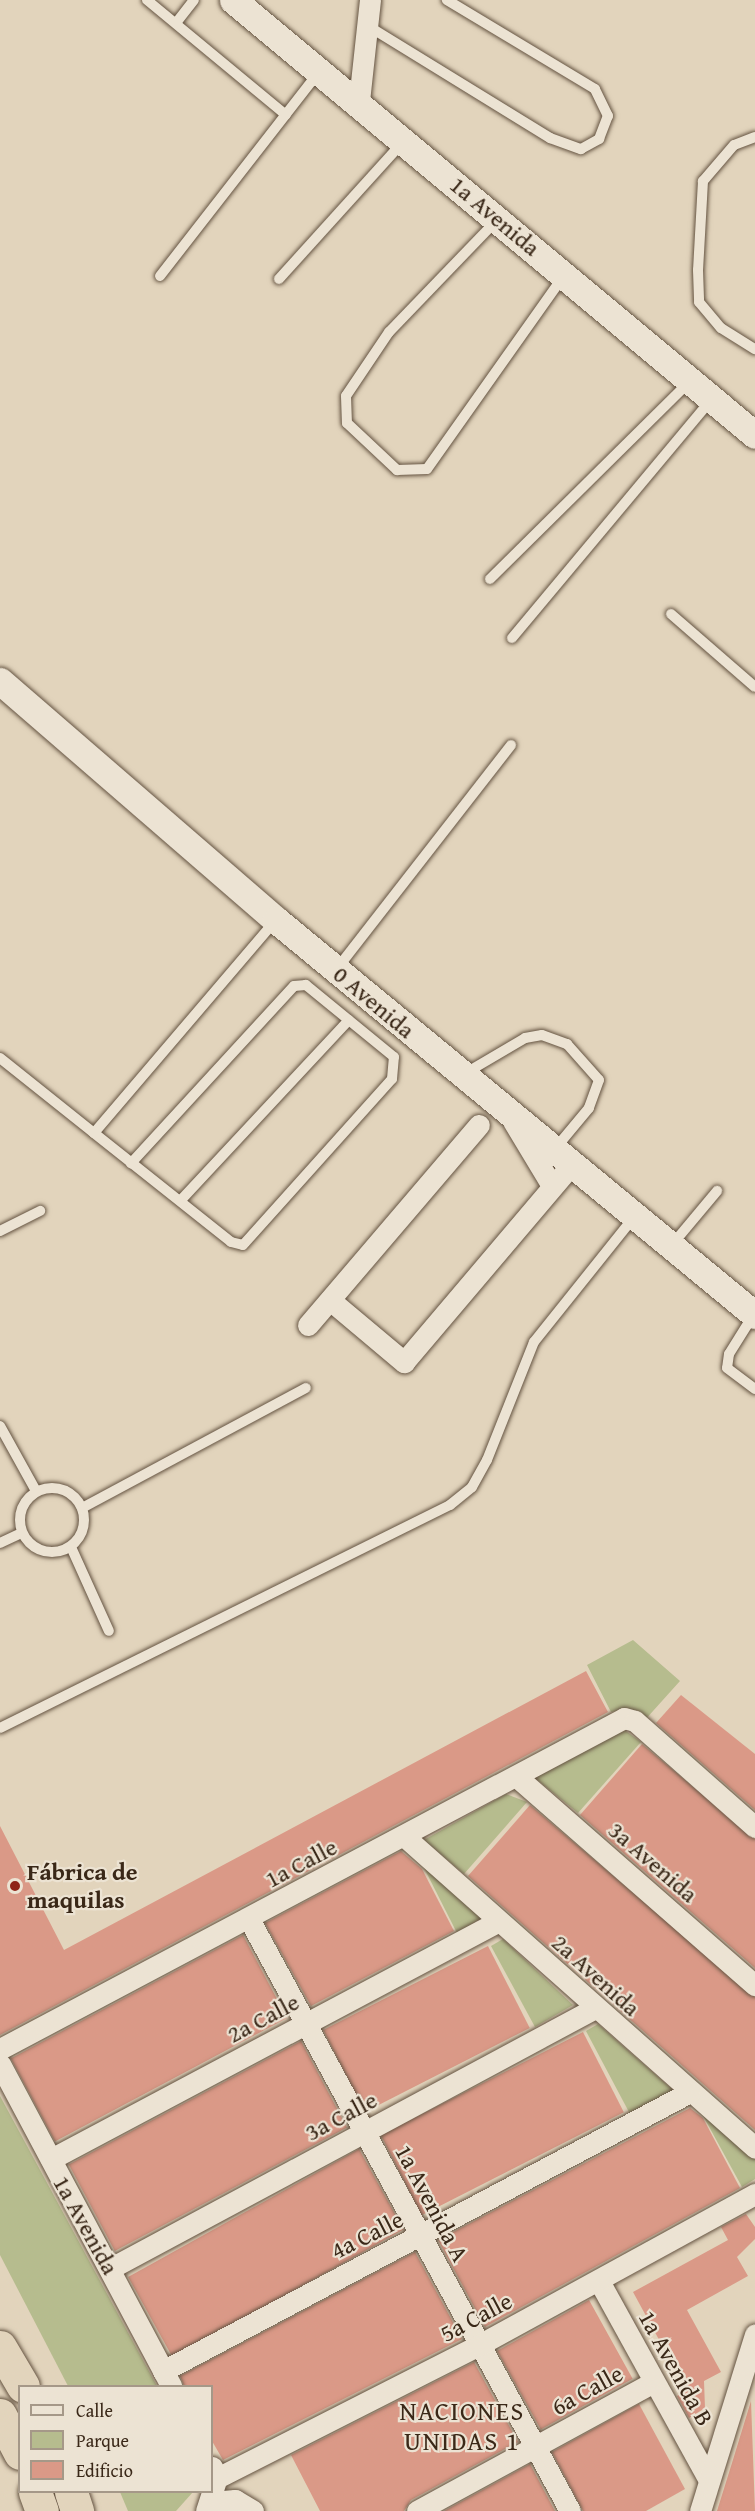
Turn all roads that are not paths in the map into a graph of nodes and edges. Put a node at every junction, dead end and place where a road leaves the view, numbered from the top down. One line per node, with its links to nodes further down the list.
1 (147, 0): 6 (lane)
2 (194, 0): 6 (lane)
3 (233, 0): 8 (street, 1a Avenida)
4 (370, 0): 7 (street)
5 (447, 0): 7 (lane)
6 (176, 23): 10 (lane)
7 (368, 26): 9 (street)
8 (320, 70): 9 (street, 1a Avenida); 10 (lane)
9 (359, 101): 12 (street, 1a Avenida)
10 (285, 115): 15 (lane)
11 (755, 136): 17 (lane)
12 (405, 140): 13 (street, 1a Avenida); 16 (lane)
13 (498, 218): 14 (street, 1a Avenida); 14 (lane)
14 (564, 274): 18 (street, 1a Avenida)
15 (160, 276)
16 (279, 279)
17 (755, 349)
18 (690, 380): 19 (street, 1a Avenida); 21 (lane)
19 (712, 399): 20 (street, 1a Avenida); 23 (lane)
20 (755, 435)
21 (490, 579)
22 (671, 614): 25 (lane)
23 (512, 638)
24 (0, 681): 27 (street, 0 Avenida)
25 (755, 687)
26 (511, 745): 28 (lane)
27 (276, 920): 28 (street, 0 Avenida); 34 (lane)
28 (335, 970): 31 (street, 0 Avenida)
29 (349, 1020): 36 (lane); 39 (lane); 39 (lane)
30 (0, 1058): 34 (lane)
31 (462, 1075): 32 (street, 0 Avenida); 35 (lane)
32 (508, 1113): 35 (street, 0 Avenida); 37 (street)
33 (479, 1125): 44 (street)
34 (94, 1133): 36 (lane)
35 (562, 1158): 37 (street); 41 (street, 0 Avenida)
36 (131, 1163): 39 (lane)
37 (552, 1186): 44 (street)
38 (717, 1191): 43 (lane)
39 (181, 1200)
40 (40, 1211): 42 (lane)
41 (635, 1217): 43 (street, 0 Avenida); 56 (lane)
42 (0, 1231)
43 (671, 1246): 45 (street, 0 Avenida)
44 (330, 1300): 46 (street)
45 (754, 1314): 48 (lane)
46 (308, 1325)
47 (306, 1388): 51 (lane)
48 (755, 1389)
49 (0, 1426): 50 (lane)
50 (36, 1491): 51 (lane); 52 (lane)
51 (82, 1508): 54 (lane)
52 (21, 1533): 53 (lane); 54 (lane)
53 (0, 1543)
54 (71, 1547): 55 (lane)
55 (109, 1631)
56 (0, 1728)
57 (517, 1777): 58 (street, 1a Calle); 59 (street, 1a Calle); 62 (street, 3a Avenida)
58 (755, 1827)
59 (405, 1837): 60 (street, 1a Calle); 61 (street, 2a Avenida)
60 (249, 1919): 64 (street, 1a Avenida A); 65 (street, 1a Calle)
61 (499, 1921): 63 (street, 2a Avenida); 64 (street, 2a Calle)
62 (755, 1985)
63 (595, 2008): 67 (street, 2a Avenida); 68 (street, 3a Calle)
64 (307, 2025): 68 (street, 1a Avenida A); 70 (street, 2a Calle)
65 (0, 2049)
66 (0, 2064): 70 (street, 1a Avenida)
67 (690, 2092): 69 (street, 2a Avenida); 72 (street, 4a Calle)
68 (366, 2132): 72 (street, 1a Avenida A); 73 (street, 3a Calle)
69 (755, 2148)
70 (51, 2159): 73 (street, 1a Avenida)
71 (755, 2194): 74 (street, 5a Calle)
72 (421, 2236): 76 (street, 1a Avenida A); 78 (street, 4a Calle)
73 (111, 2268): 78 (street, 1a Avenida)
74 (599, 2282): 76 (street, 5a Calle); 79 (street, 1a Avenida B)
75 (755, 2334): 85 (street)
76 (478, 2345): 82 (street, 1a Avenida A); 84 (street, 5a Calle)
77 (0, 2347): 80 (highway)
78 (166, 2379)
79 (654, 2382): 82 (street, 6a Calle); 85 (street, 1a Avenida B)
80 (22, 2385)
81 (0, 2415): 83 (highway)
82 (536, 2447): 92 (street, 6a Calle); 93 (street, 1a Avenida A)
83 (18, 2449)
84 (214, 2473)
85 (709, 2480): 94 (street)
86 (35, 2493): 89 (highway)
87 (70, 2493): 90 (highway)
88 (208, 2506): 91 (street)
89 (42, 2511)
90 (77, 2511)
91 (253, 2511)
92 (417, 2511)
93 (570, 2511)
94 (700, 2511)

